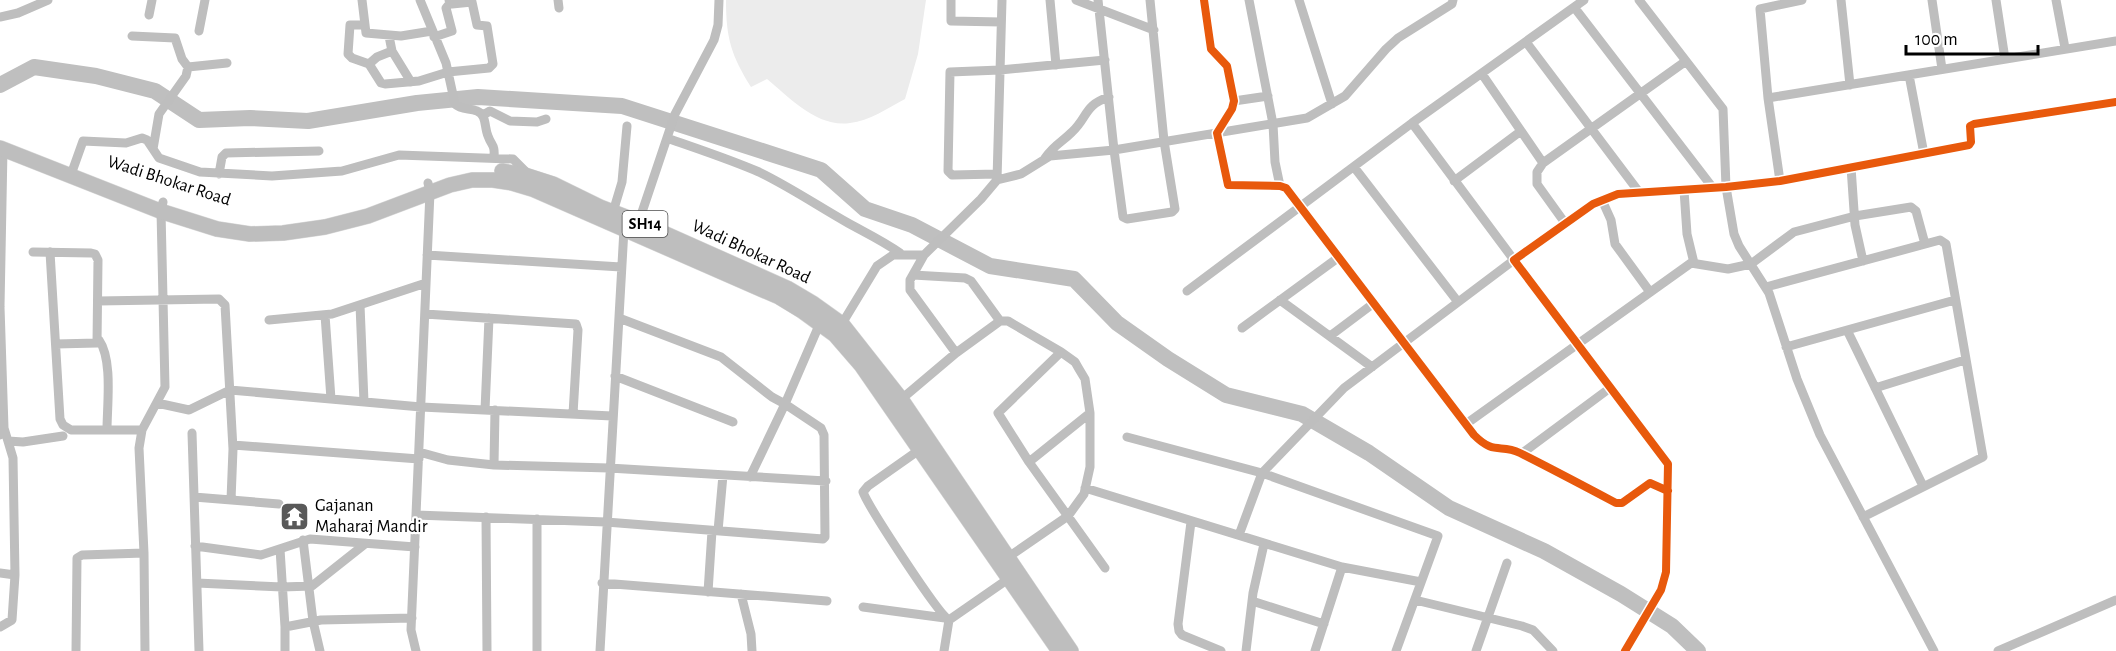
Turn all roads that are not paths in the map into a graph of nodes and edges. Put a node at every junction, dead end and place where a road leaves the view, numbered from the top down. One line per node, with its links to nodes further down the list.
1 (48, 0): 28 (street)
2 (152, 0): 27 (street)
3 (204, 0): 32 (street)
4 (362, 0): 30 (street)
5 (420, 0): 33 (street)
6 (719, 0): 69 (street)
7 (951, 0): 29 (street)
8 (1002, 0): 29 (street)
9 (1050, 0): 45 (street)
10 (1077, 0): 24 (street)
11 (1150, 0): 31 (street)
12 (1204, 0): 58 (street)
13 (1249, 0): 55 (street)
14 (1299, 0): 60 (street)
15 (1453, 0): 60 (street)
16 (1584, 0): 26 (street)
17 (1639, 0): 42 (street)
18 (1802, 0): 25 (street)
19 (1840, 0): 53 (street)
20 (1932, 0): 47 (street)
21 (1996, 0): 40 (street)
22 (2056, 0): 38 (street)
23 (450, 2): 33 (street); 49 (street)
24 (1099, 4): 31 (street); 41 (street)
25 (1760, 4): 57 (street)
26 (1574, 8): 37 (street); 54 (street)
27 (149, 15)
28 (0, 17)
29 (1001, 22): 48 (street)
30 (364, 26): 35 (street); 44 (street)
31 (1154, 30): 70 (street)
32 (199, 31)
33 (433, 34): 35 (street); 49 (street)
34 (132, 36): 46 (street)
35 (389, 36): 39 (street)
36 (2116, 41): 38 (street)
37 (1526, 42): 50 (street); 66 (street)
38 (2065, 48): 40 (street)
39 (392, 51): 44 (street); 52 (street)
40 (2005, 58): 47 (street)
41 (1105, 60): 45 (street); 56 (street)
42 (1686, 61): 54 (street); 89 (street)
43 (227, 63): 46 (street)
44 (369, 64): 52 (street)
45 (1056, 65): 48 (street)
46 (188, 67): 71 (street)
47 (1942, 69): 51 (street)
48 (1000, 70): 85 (street); 85 (street)
49 (448, 72): 52 (street); 61 (street)
50 (1482, 74): 63 (street); 67 (street)
51 (1909, 75): 53 (street); 75 (street)
52 (411, 82)
53 (1850, 85): 57 (street)
54 (1641, 95): 66 (street); 91 (street)
55 (1268, 96): 58 (street); 64 (street)
56 (1108, 98): 73 (street); 77 (street)
57 (1768, 98): 87 (street)
58 (1234, 101): 68 (street)
59 (2116, 102): 75 (street)
60 (1332, 104): 64 (street)
61 (483, 115): 62 (street); 76 (street)
62 (546, 119)
63 (1412, 123): 80 (street); 86 (street)
64 (1273, 124): 68 (street); 88 (street)
65 (627, 126): 97 (street)
66 (1592, 128): 78 (street); 93 (street)
67 (1521, 131): 78 (street); 86 (street)
68 (1216, 133): 70 (street); 88 (street)
69 (669, 134): 100 (street); 104 (street)
70 (1164, 141): 73 (street); 73 (street)
71 (153, 148): 82 (street); 83 (street)
72 (2, 149): 79 (main road, Wadi Bhokar Road / SH14); 125 (street)
73 (1114, 150): 77 (street)
74 (319, 151): 83 (street)
75 (1924, 154): 81 (street)
76 (494, 158): 83 (street); 84 (street)
77 (1045, 158): 85 (street)
78 (1543, 163): 99 (street)
79 (51, 167): 82 (main road, Wadi Bhokar Road / SH14); 95 (main road, Wadi Bhokar Road / SH14)
80 (1354, 167): 96 (street); 122 (street)
81 (1851, 167): 87 (street); 98 (street)
82 (73, 170): 95 (main road, Wadi Bhokar Road / SH14)
83 (219, 174)
84 (530, 176): 90 (main road, Wadi Bhokar Road / SH14); 97 (main road, Wadi Bhokar Road / SH14)
85 (997, 177): 105 (street)
86 (1454, 181): 108 (street)
87 (1780, 181): 89 (street)
88 (1280, 186): 96 (street)
89 (1726, 187): 91 (street); 111 (street)
90 (429, 188): 95 (main road, Wadi Bhokar Road / SH14); 100 (main road, Wadi Bhokar Road / SH14); 106 (street)
91 (1713, 188): 92 (street)
92 (1684, 190): 93 (street); 110 (street)
93 (1639, 192): 94 (street)
94 (1602, 200): 99 (street); 117 (street)
95 (162, 206): 121 (street)
96 (1300, 206): 107 (street); 116 (street)
97 (614, 212): 100 (main road, Wadi Bhokar Road / SH14)
98 (1855, 216): 101 (street); 109 (street); 111 (street)
99 (1565, 223): 108 (street)
100 (632, 229): 112 (street); 132 (main road, Wadi Bhokar Road / SH14); 134 (main road, Wadi Bhokar Road / SH14)
101 (1925, 244): 109 (street); 119 (street)
102 (33, 252): 103 (street)
103 (50, 252): 120 (street); 139 (street)
104 (900, 253): 105 (street); 134 (street)
105 (925, 253): 113 (street)
106 (427, 255): 112 (street); 114 (street)
107 (1339, 257): 118 (street); 123 (street)
108 (1514, 260): 122 (street); 140 (street)
109 (1863, 261): 115 (street)
110 (1694, 263): 111 (street); 117 (street)
111 (1751, 264): 115 (street)
112 (621, 267): 129 (street)
113 (913, 275): 131 (street); 143 (street)
114 (426, 283): 124 (street); 126 (street)
115 (1766, 287): 141 (street)
116 (1187, 291)
117 (1650, 292): 140 (street)
118 (1280, 300): 133 (street); 136 (street)
119 (1955, 300): 135 (street); 144 (street)
120 (98, 301): 121 (street); 137 (street)
121 (163, 301): 149 (street); 153 (street)
122 (1458, 302): 138 (street)
123 (1374, 303): 136 (street); 138 (street)
124 (360, 305): 127 (street); 152 (street)
125 (0, 307): 150 (street)
126 (425, 314): 128 (street); 156 (street)
127 (325, 315): 130 (street); 151 (street)
128 (489, 318): 157 (street); 159 (street)
129 (619, 318): 146 (street); 155 (street)
130 (269, 320)
131 (1000, 321): 142 (street); 143 (street)
132 (820, 323): 134 (main road, Wadi Bhokar Road / SH14); 155 (street)
133 (1242, 328)
134 (838, 329): 154 (main road, Wadi Bhokar Road / SH14)
135 (1847, 330): 141 (street); 148 (street)
136 (1330, 336): 145 (street)
137 (99, 340): 139 (street); 163 (street)
138 (1404, 342): 145 (street); 162 (street)
139 (56, 344): 163 (street)
140 (1577, 345): 147 (street); 162 (street)
141 (1786, 347): 189 (street)
142 (1061, 352): 158 (street); 173 (street)
143 (956, 353): 154 (street)
144 (1965, 360): 148 (street); 180 (street)
145 (1372, 367): 176 (street)
146 (615, 376): 160 (street); 161 (street)
147 (1610, 388): 171 (street); 182 (street)
148 (1875, 388): 180 (street)
149 (230, 390): 151 (street); 153 (street); 169 (street)
150 (1, 391): 166 (street)
151 (331, 399): 152 (street)
152 (364, 402): 156 (street)
153 (157, 403): 164 (street)
154 (896, 403): 170 (main road, Wadi Bhokar Road / SH14)
155 (785, 404): 178 (street); 179 (street)
156 (421, 407): 157 (street); 172 (street)
157 (490, 410): 159 (street); 174 (street)
158 (1090, 412): 173 (street); 181 (street)
159 (573, 414): 160 (street)
160 (612, 416): 175 (street)
161 (733, 422)
162 (1466, 424): 171 (street)
163 (107, 430): 164 (street)
164 (142, 430): 201 (street)
165 (192, 433): 183 (street)
166 (4, 435): 167 (street); 207 (street)
167 (63, 436)
168 (1128, 437): 176 (street)
169 (233, 445): 172 (street); 184 (street)
170 (925, 446): 202 (main road, Wadi Bhokar Road / SH14); 223 (street)
171 (1521, 454): 182 (street)
172 (419, 456): 174 (street); 186 (street)
173 (1029, 462): 187 (street)
174 (494, 465): 175 (street)
175 (609, 468): 177 (street); 191 (street)
176 (1262, 473): 194 (street); 209 (street)
177 (723, 475): 178 (street); 193 (street)
178 (750, 477): 179 (street)
179 (826, 481): 193 (street)
180 (1923, 486): 189 (street)
181 (1085, 488): 187 (street); 192 (street)
182 (1668, 491): 246 (street)
183 (194, 497): 184 (street); 198 (street)
184 (231, 500): 185 (street)
185 (279, 504)
186 (416, 515): 188 (street); 199 (street)
187 (1068, 516): 202 (street); 205 (street)
188 (486, 517): 190 (street); 234 (street)
189 (1863, 517): 247 (street)
190 (537, 519): 191 (street); 235 (street)
191 (606, 522): 193 (street); 210 (street)
192 (1191, 522): 194 (street); 240 (street)
193 (715, 531): 214 (street)
194 (1239, 535): 197 (street)
195 (303, 540): 196 (street); 200 (street); 212 (street)
196 (365, 544): 199 (street); 212 (street)
197 (1264, 544): 204 (street); 219 (street)
198 (195, 546): 200 (street); 211 (street)
199 (415, 547): 222 (street)
200 (280, 549): 213 (street)
201 (144, 553): 228 (street); 229 (street)
202 (1003, 561): 208 (main road, Wadi Bhokar Road / SH14)
203 (1507, 563): 221 (street)
204 (1342, 567): 209 (street); 225 (street)
205 (1105, 568)
206 (0, 573): 207 (street)
207 (15, 575): 226 (street)
208 (1014, 576): 223 (street); 239 (main road, Wadi Bhokar Road / SH14)
209 (1421, 582): 216 (street)
210 (602, 583): 214 (street); 236 (street)
211 (196, 584): 213 (street); 230 (street)
212 (309, 586): 213 (street); 224 (street)
213 (282, 587): 227 (street)
214 (708, 591): 215 (street)
215 (741, 594): 218 (street); 237 (street)
216 (1415, 600): 221 (street); 243 (street)
217 (2116, 600): 248 (street)
218 (827, 601)
219 (1252, 601): 225 (street); 241 (street)
220 (863, 607): 223 (street)
221 (1488, 617): 244 (street); 245 (street)
222 (412, 618): 224 (street); 233 (street)
223 (947, 619): 238 (street)
224 (313, 621): 227 (street); 232 (street)
225 (1324, 624): 242 (street)
226 (0, 627)
227 (285, 627): 231 (street)
228 (76, 651)
229 (145, 651)
230 (199, 651)
231 (285, 651)
232 (320, 651)
233 (416, 651)
234 (487, 651)
235 (537, 651)
236 (600, 651)
237 (752, 651)
238 (944, 651)
239 (1067, 651)
240 (1221, 651)
241 (1246, 651)
242 (1315, 651)
243 (1396, 651)
244 (1476, 651)
245 (1553, 651)
246 (1625, 651)
247 (1934, 651)
248 (1998, 651)

